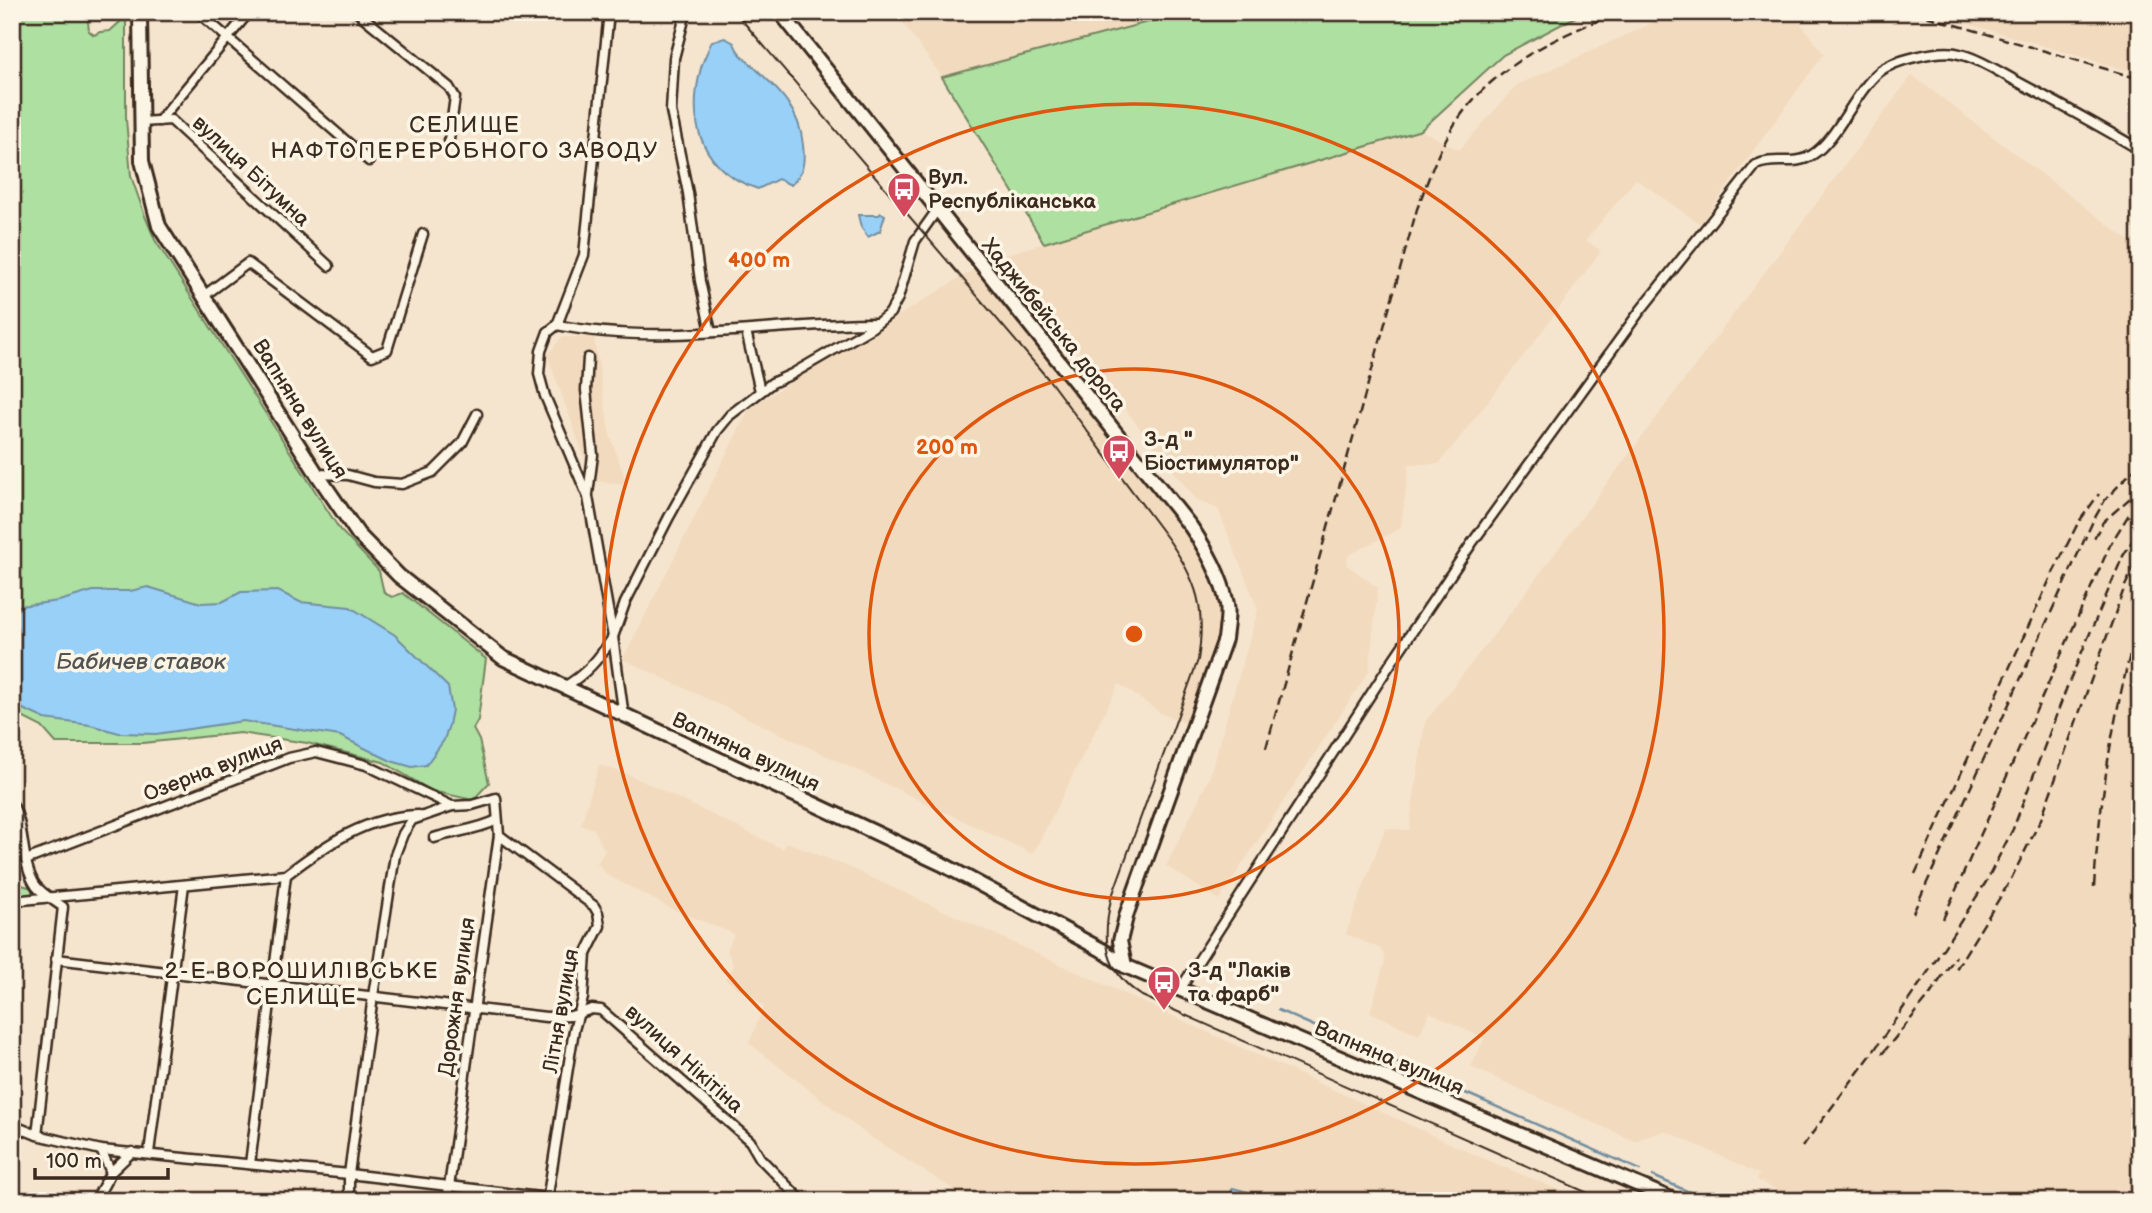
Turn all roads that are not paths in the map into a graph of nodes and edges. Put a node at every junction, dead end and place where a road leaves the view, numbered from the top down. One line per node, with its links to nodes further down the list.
1 (140, 12): 10 (street, Вапняна вулиця)
2 (198, 12): 8 (street)
3 (248, 12): 8 (street)
4 (357, 12): 11 (street)
5 (609, 12): 19 (street)
6 (686, 12): 21 (street)
7 (780, 12): 14 (street, Хаджибейська дорога)
8 (228, 38): 9 (street); 13 (street)
9 (159, 121): 10 (street, вулиця Бітумна); 16 (street, вулиця Бітумна)
10 (142, 122): 17 (street, Вапняна вулиця)
11 (449, 140)
12 (2140, 150): 45 (street)
13 (369, 161)
14 (937, 210): 18 (street); 42 (street, Хаджибейська дорога)
15 (424, 233): 17 (street)
16 (329, 266)
17 (205, 295): 25 (street, Вапняна вулиця)
18 (877, 323): 20 (street); 23 (street)
19 (557, 325): 21 (street); 26 (street)
20 (746, 331): 21 (street); 23 (street)
21 (711, 332)
22 (588, 358): 26 (street)
23 (760, 391): 27 (street)
24 (477, 414): 25 (street)
25 (317, 474): 28 (street, Вапняна вулиця)
26 (588, 497): 27 (street)
27 (613, 638): 28 (street); 29 (street)
28 (564, 687): 29 (street, Вапняна вулиця)
29 (624, 717): 42 (street, Вапняна вулиця)
30 (12, 804): 36 (street)
31 (452, 806): 32 (street); 33 (street, Дорожня вулиця); 36 (street, Озерна вулиця)
32 (425, 815): 37 (street); 46 (street)
33 (497, 820): 34 (street, Дорожня вулиця); 35 (street)
34 (499, 835): 47 (street, Дорожня вулиця); 48 (street, Літня вулиця)
35 (435, 838)
36 (26, 860): 39 (street)
37 (286, 875): 38 (street); 44 (street)
38 (184, 885): 39 (street); 43 (street)
39 (49, 896): 40 (street); 41 (street)
40 (12, 901)
41 (56, 959): 43 (street, вулиця Нікітіна); 50 (street)
42 (1125, 966): 45 (street, Вапняна вулиця)
43 (173, 972): 44 (street, вулиця Нікітіна); 53 (street)
44 (273, 985): 46 (street, вулиця Нікітіна); 54 (street)
45 (1179, 991): 58 (street, Вапняна вулиця)
46 (373, 996): 47 (street, вулиця Нікітіна); 56 (street)
47 (472, 1009): 48 (street, вулиця Нікітіна); 57 (street, Дорожня вулиця)
48 (579, 1014): 59 (street, Літня вулиця); 64 (street, вулиця Нікітіна)
49 (12, 1125): 50 (street)
50 (37, 1135): 51 (street)
51 (101, 1150): 52 (street); 55 (street)
52 (132, 1152): 53 (street); 55 (street)
53 (149, 1153): 54 (street)
54 (250, 1164): 56 (street)
55 (111, 1172): 60 (street)
56 (349, 1174): 57 (street); 61 (street)
57 (449, 1186): 59 (street); 62 (street, Дорожня вулиця)
58 (1662, 1198): 65 (street, Вапняна вулиця)
59 (548, 1200): 63 (street)
60 (95, 1201)
61 (349, 1201)
62 (447, 1201)
63 (573, 1201)
64 (802, 1201)
65 (1676, 1201)

